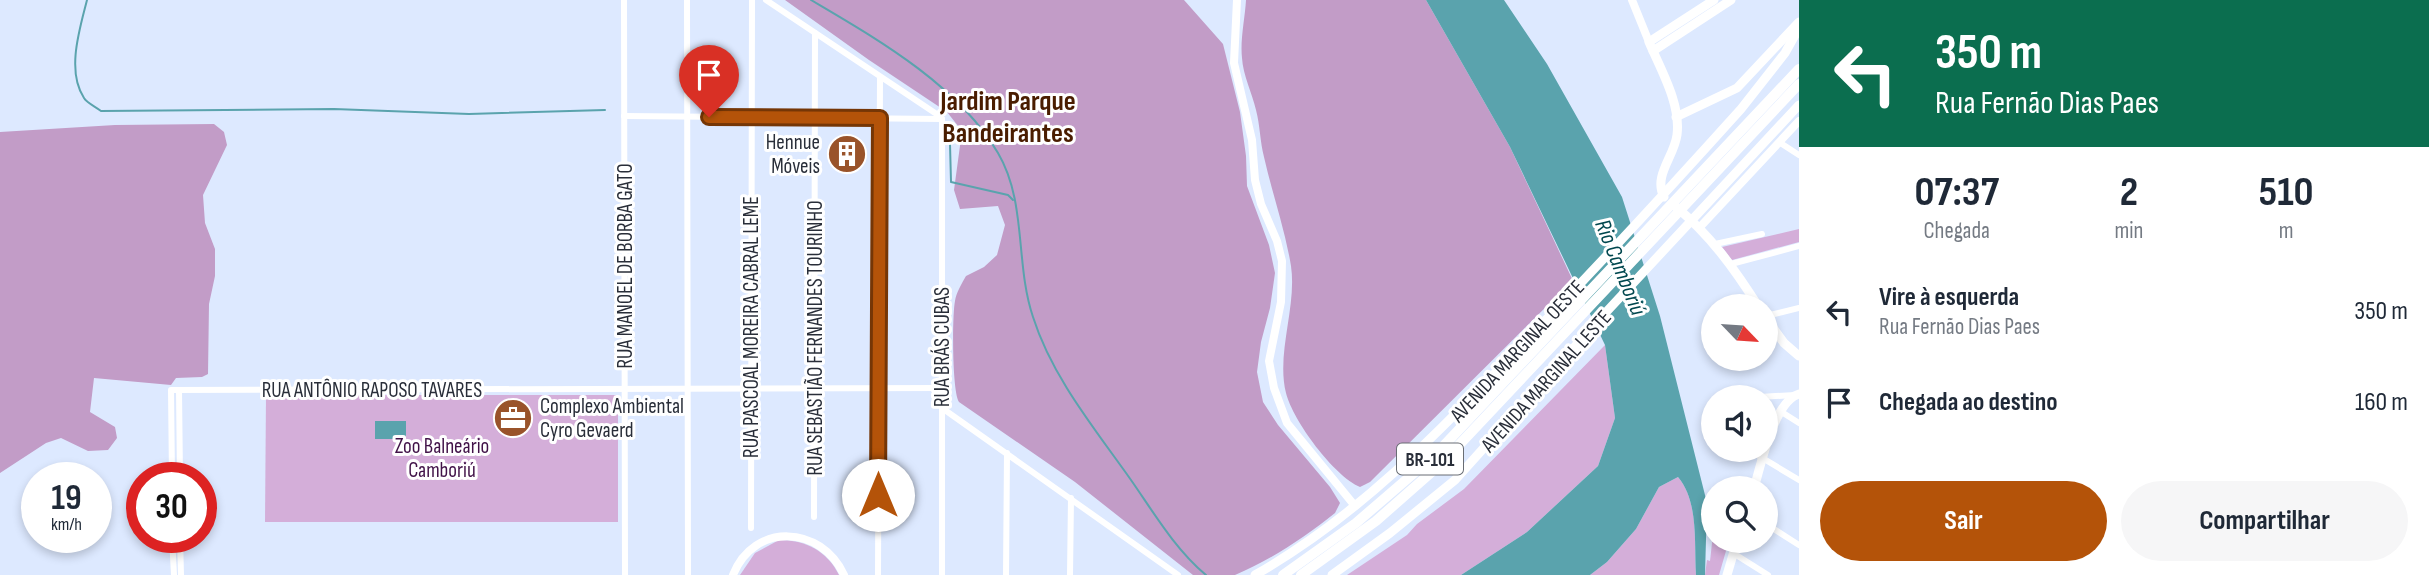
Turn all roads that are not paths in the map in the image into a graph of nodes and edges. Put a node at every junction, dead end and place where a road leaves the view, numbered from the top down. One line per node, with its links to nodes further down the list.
1 (624, 0): 17 (street, RUA MANOEL DE BORBA GATO)
2 (687, 0): 18 (street)
3 (752, 0): 19 (street, RUA PASCOAL MOREIRA CABRAL LEME)
4 (766, 0): 11 (street)
5 (1237, 0): 58 (street)
6 (1632, 0): 12 (street)
7 (1714, 0): 12 (main road)
8 (1731, 0): 12 (main road)
9 (1799, 22): 20 (main road)
10 (1799, 28): 58 (main road, AVENIDA MARGINAL OESTE)
11 (815, 33): 14 (street); 21 (street, RUA SEBASTIÃO FERNANDES TOURINHO)
12 (1651, 47): 20 (main road)
13 (1799, 69): 27 (highway, BR-101)
14 (880, 77): 22 (street); 23 (street)
15 (1799, 84): 27 (highway, BR-101)
16 (1799, 105): 80 (main road, AVENIDA MARGINAL LESTE)
17 (624, 116): 18 (street); 44 (street, RUA MANOEL DE BORBA GATO)
18 (687, 117): 19 (street); 40 (street)
19 (752, 117): 21 (street); 41 (street, RUA PASCOAL MOREIRA CABRAL LEME)
20 (1676, 117): 28 (main road)
21 (815, 118): 22 (street); 42 (street, RUA SEBASTIÃO FERNANDES TOURINHO)
22 (880, 118): 23 (street); 43 (street)
23 (942, 118): 39 (street, RUA BRÁS CUBAS)
24 (1799, 121): 25 (street)
25 (1779, 142): 26 (street); 28 (street)
26 (1799, 155)
27 (1687, 197): 36 (highway, BR-101)
28 (1700, 227): 30 (main road)
29 (1762, 234): 30 (street)
30 (1715, 244): 32 (main road)
31 (1799, 246): 32 (street)
32 (1731, 264): 33 (main road)
33 (1750, 294)
34 (1799, 308): 35 (street)
35 (1778, 314)
36 (1564, 328): 78 (highway, BR-101); 79 (highway, BR-101)
37 (1778, 334): 38 (main road)
38 (1799, 356)
39 (942, 387): 43 (street, RUA ANTÔNIO RAPOSO TAVARES); 48 (street, RUA BRÁS CUBAS)
40 (687, 388): 41 (street, RUA ANTÔNIO RAPOSO TAVARES); 44 (street, RUA ANTÔNIO RAPOSO TAVARES); 69 (street)
41 (751, 388): 42 (street, RUA ANTÔNIO RAPOSO TAVARES); 60 (street, RUA PASCOAL MOREIRA CABRAL LEME)
42 (814, 388): 43 (street, RUA ANTÔNIO RAPOSO TAVARES); 59 (street, RUA SEBASTIÃO FERNANDES TOURINHO)
43 (879, 388): 72 (street)
44 (625, 389): 45 (street, RUA ANTÔNIO RAPOSO TAVARES); 68 (street, RUA MANOEL DE BORBA GATO)
45 (175, 390): 53 (street); 54 (street)
46 (1797, 394): 47 (street); 49 (main road)
47 (1778, 396)
48 (942, 408): 52 (street); 73 (street, RUA BRÁS CUBAS)
49 (1780, 411): 50 (main road); 51 (street)
50 (1778, 417)
51 (1799, 423)
52 (1007, 453): 57 (street); 74 (street)
53 (173, 462)
54 (179, 462)
55 (1770, 462): 56 (street)
56 (1799, 480)
57 (1071, 498): 75 (street); 76 (street)
58 (1355, 506): 77 (main road, AVENIDA MARGINAL OESTE)
59 (814, 517)
60 (751, 528)
61 (1778, 532): 62 (street)
62 (1799, 545)
63 (173, 553): 66 (street)
64 (180, 553): 67 (street)
65 (1733, 553): 81 (main road); 82 (street)
66 (174, 575)
67 (181, 575)
68 (625, 575)
69 (688, 575)
70 (733, 575): 71 (street)
71 (844, 575)
72 (878, 575)
73 (942, 575)
74 (1006, 575)
75 (1070, 575)
76 (1178, 575)
77 (1255, 575)
78 (1283, 575)
79 (1301, 575)
80 (1332, 575)
81 (1727, 575)
82 (1768, 575)

